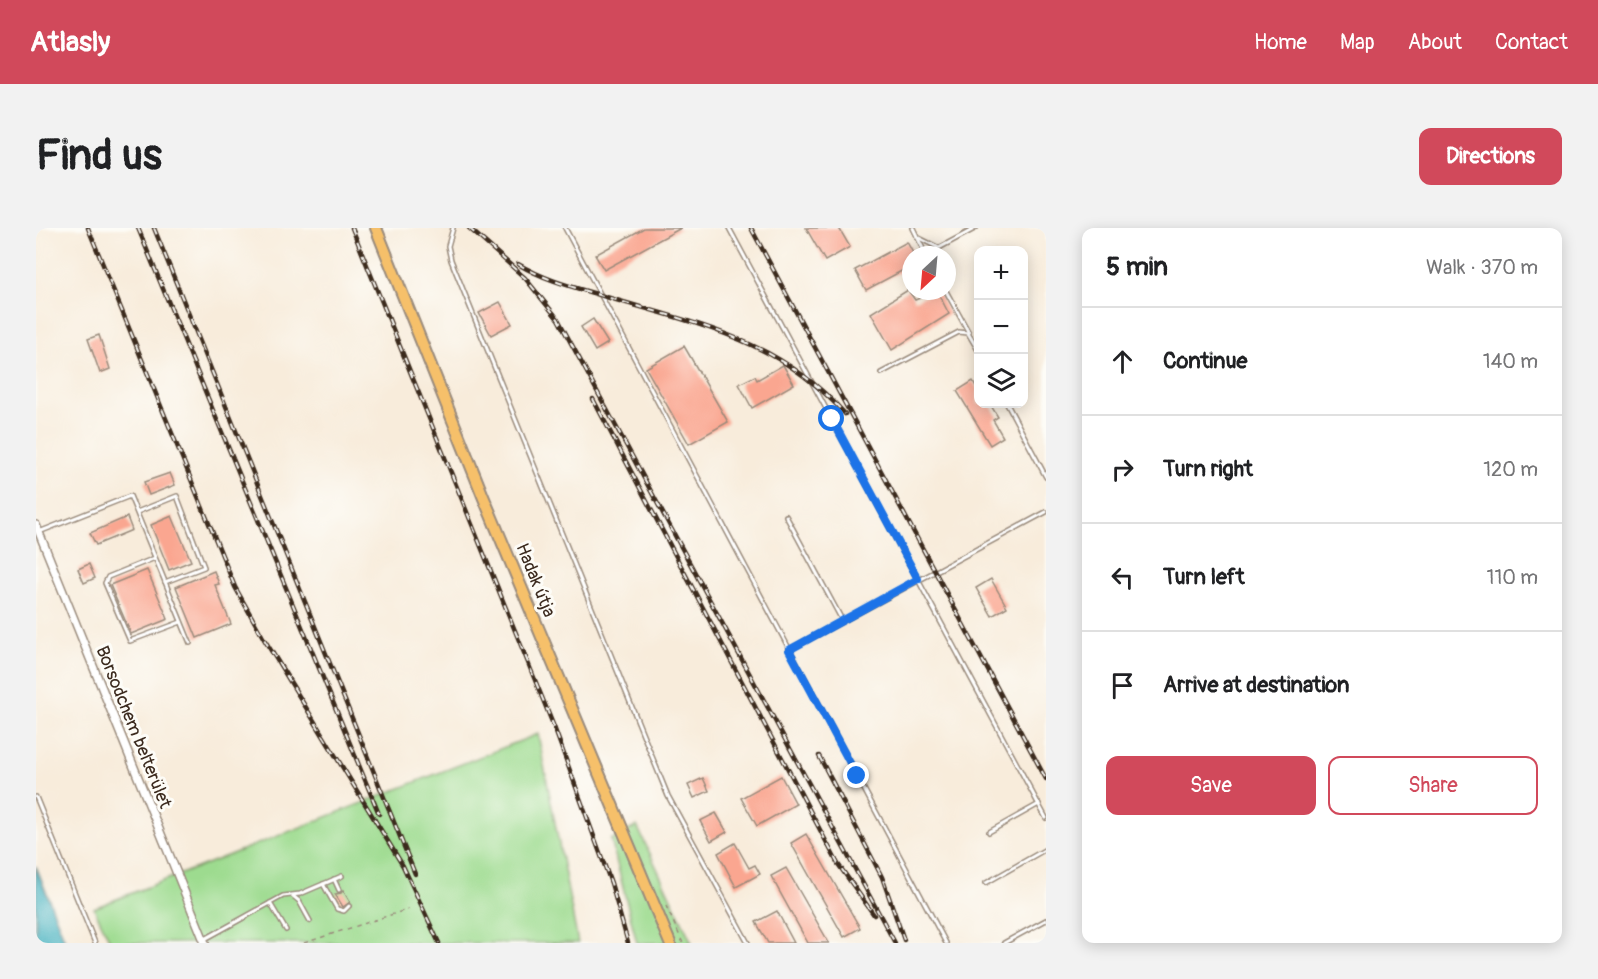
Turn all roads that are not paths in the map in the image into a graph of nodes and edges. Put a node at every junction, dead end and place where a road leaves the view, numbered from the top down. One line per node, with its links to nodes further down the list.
1 (376, 228): 46 (main road, Hadak útja)
2 (453, 228): 47 (lane)
3 (565, 228): 27 (lane)
4 (729, 228): 22 (lane)
5 (912, 228): 7 (lane)
6 (976, 228): 10 (lane)
7 (917, 237): 8 (lane); 9 (lane)
8 (922, 246)
9 (935, 246)
10 (943, 246)
11 (951, 300): 12 (lane)
12 (972, 337): 13 (lane); 14 (lane)
13 (974, 341)
14 (881, 373)
15 (1009, 408): 16 (lane)
16 (1046, 477)
17 (136, 512): 20 (lane); 21 (lane); 23 (lane)
18 (1046, 512): 22 (lane)
19 (786, 516): 24 (lane)
20 (38, 528): 44 (street, Borsodchem belterület)
21 (155, 558): 23 (lane); 25 (lane)
22 (918, 579): 24 (lane); 29 (lane)
23 (165, 582): 25 (lane)
24 (842, 621): 27 (lane)
25 (181, 622): 26 (lane)
26 (189, 642)
27 (789, 650): 48 (lane)
28 (36, 797): 45 (lane)
29 (1039, 804): 30 (lane); 31 (lane)
30 (1046, 818)
31 (989, 832)
32 (1046, 849): 35 (lane)
33 (342, 876): 34 (lane)
34 (334, 879): 36 (lane); 37 (lane)
35 (986, 883)
36 (323, 884): 38 (lane); 40 (lane)
37 (339, 890)
38 (291, 895): 39 (lane); 42 (lane)
39 (270, 903): 43 (lane); 44 (lane)
40 (349, 906)
41 (1046, 920): 49 (lane)
42 (310, 921)
43 (286, 930)
44 (204, 941)
45 (95, 943)
46 (670, 943)
47 (748, 943)
48 (946, 943)
49 (1004, 943)

